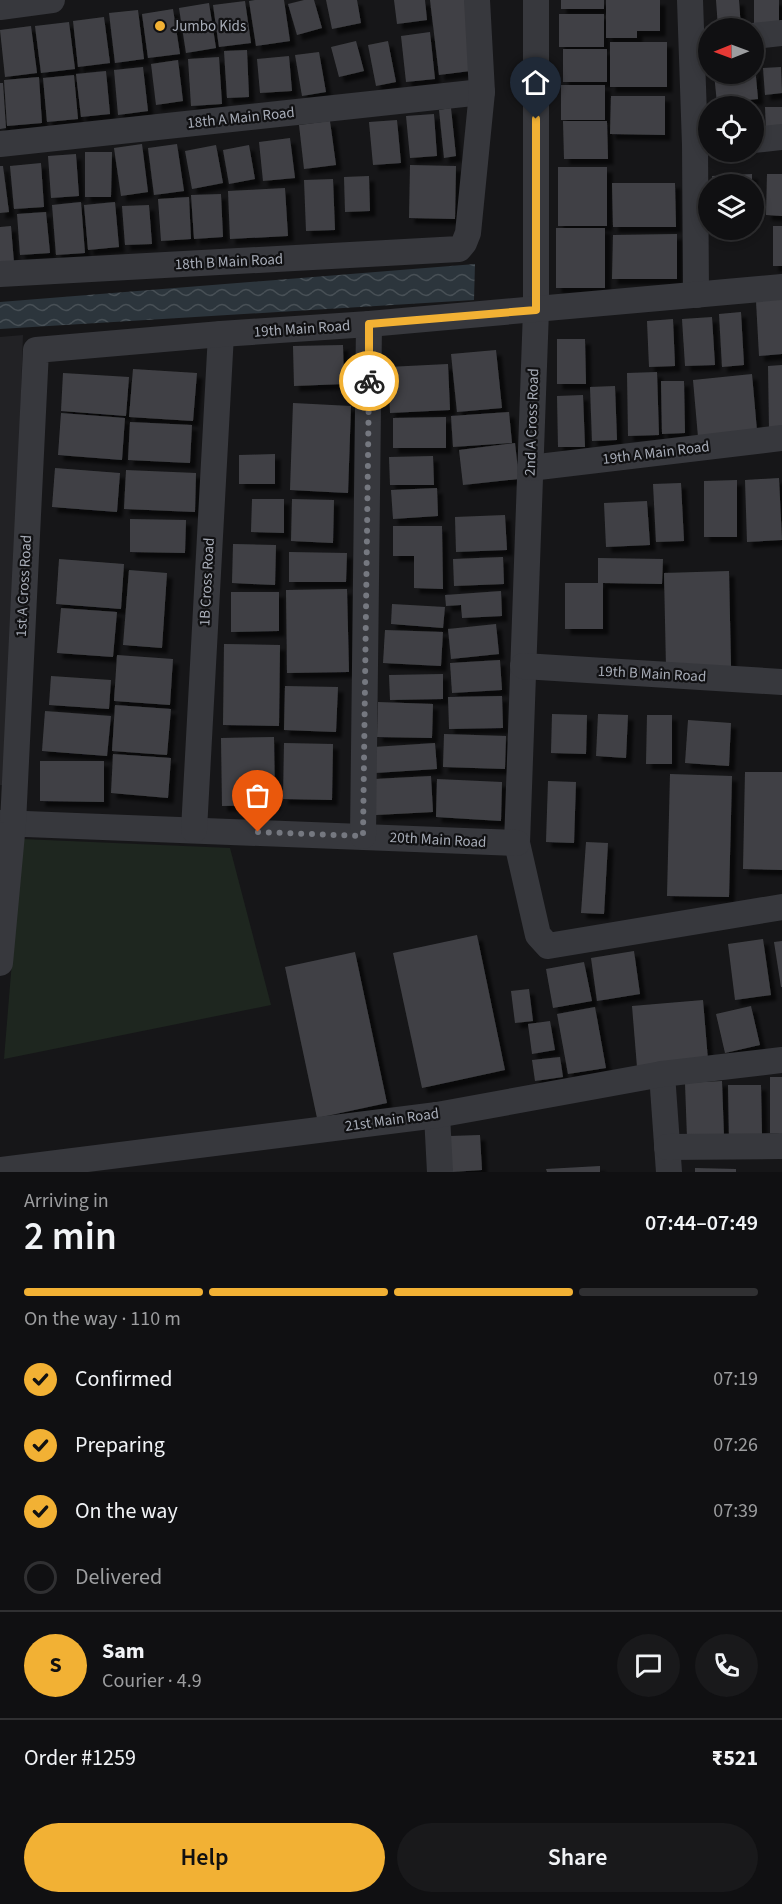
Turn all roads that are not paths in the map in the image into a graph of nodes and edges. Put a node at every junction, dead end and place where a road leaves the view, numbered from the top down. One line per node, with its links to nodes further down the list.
1 (52, 0): 5 (street)
2 (477, 0): 9 (street)
3 (536, 0): 17 (street, 2nd A Cross Road)
4 (690, 0): 8 (street)
5 (11, 4)
6 (782, 33): 7 (street)
7 (764, 35)
8 (698, 37)
9 (482, 92): 12 (street, 18th A Main Road); 14 (street, 18th B Main Road)
10 (782, 137): 11 (street)
11 (764, 139)
12 (0, 144)
13 (700, 162): 16 (street)
14 (0, 274)
15 (782, 287): 16 (street, 19th Main Road)
16 (696, 295): 17 (street, 19th Main Road)
17 (536, 310): 18 (street, 19th Main Road); 22 (street, 2nd A Cross Road)
18 (369, 324): 19 (street, 19th Main Road); 27 (street)
19 (221, 334): 20 (street, 19th Main Road); 25 (street, 1B Cross Road)
20 (36, 350): 26 (street, 1st A Cross Road)
21 (782, 438): 22 (street, 19th A Main Road)
22 (530, 468): 23 (street, 2nd A Cross Road)
23 (523, 666): 24 (street, 19th B Main Road); 28 (street, 2nd A Cross Road)
24 (782, 682)
25 (194, 830): 26 (street, 20th Main Road); 27 (street, 20th Main Road)
26 (6, 834): 30 (street, 1st A Cross Road)
27 (363, 836): 28 (street, 20th Main Road)
28 (517, 843): 29 (street)
29 (782, 907)
30 (2, 923): 31 (street, 1st A Cross Road)
31 (0, 963)
32 (782, 1060): 33 (street, 21st Main Road)
33 (662, 1074): 34 (street, 21st Main Road); 36 (street)
34 (437, 1115): 37 (street, 21st Main Road); 38 (street)
35 (782, 1146): 36 (street)
36 (668, 1160)
37 (0, 1170)
38 (440, 1172)

